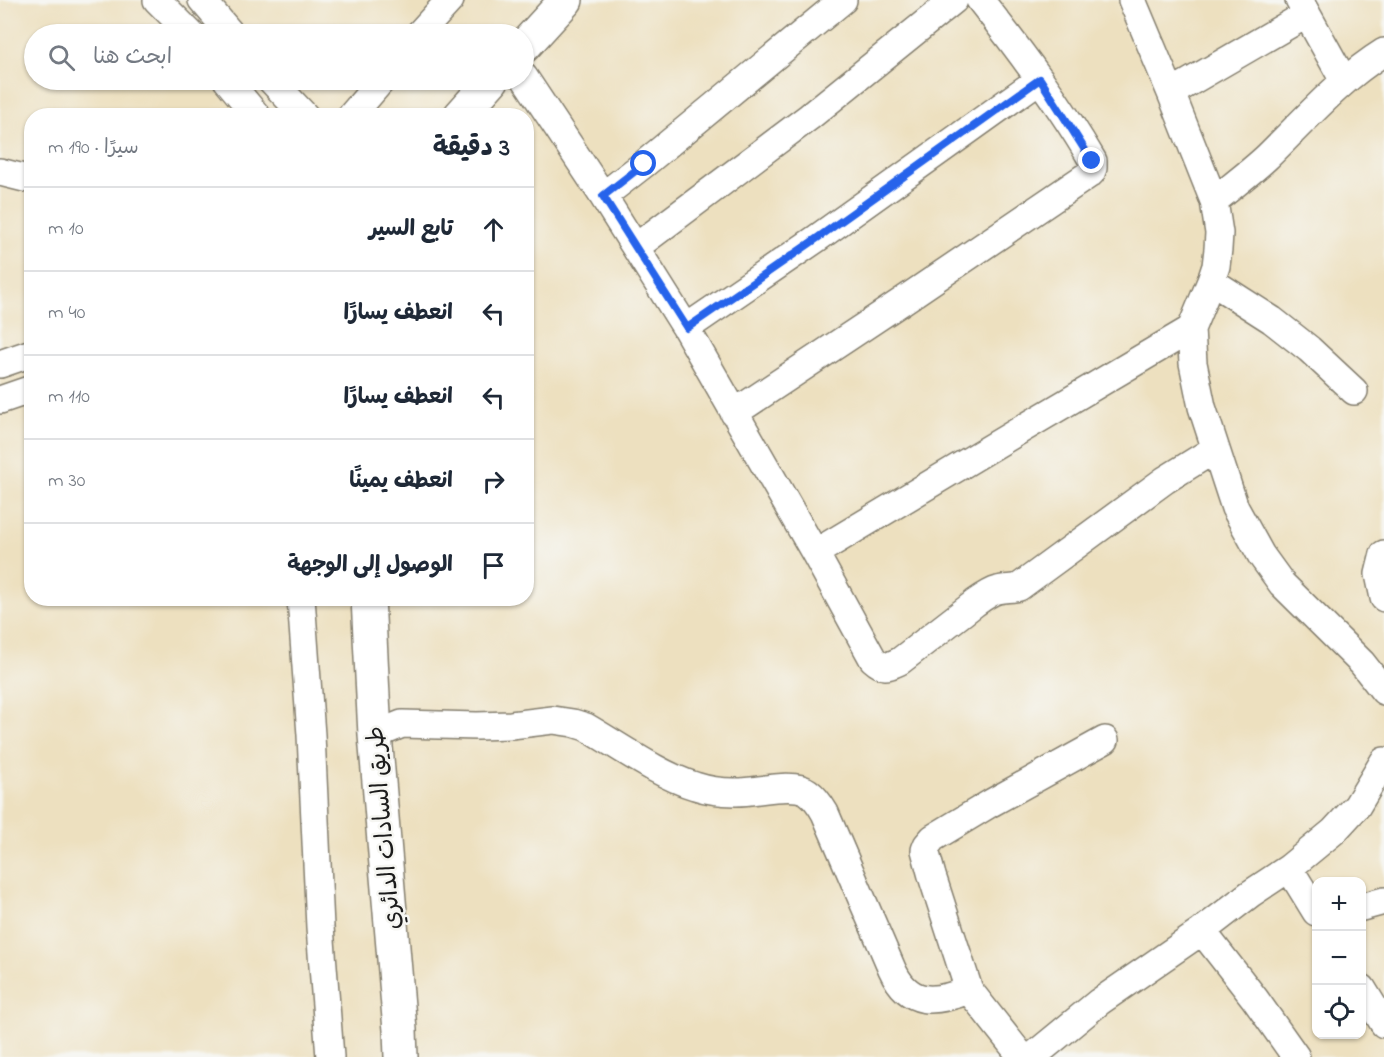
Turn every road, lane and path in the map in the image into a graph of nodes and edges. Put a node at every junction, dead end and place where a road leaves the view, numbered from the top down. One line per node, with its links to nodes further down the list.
1 (157, 0): 10 (street)
2 (202, 0): 11 (street)
3 (450, 0): 12 (street)
4 (566, 0): 13 (main road)
5 (843, 0): 29 (street)
6 (954, 0): 31 (street)
7 (980, 0): 15 (street)
8 (1132, 0): 22 (street)
9 (1303, 7): 16 (street); 22 (street)
10 (181, 24)
11 (222, 24)
12 (428, 24)
13 (534, 35)
14 (1384, 52): 16 (street)
15 (1040, 79): 33 (street); 40 (street)
16 (1344, 81): 30 (street)
17 (235, 90): 23 (street)
18 (280, 90): 24 (street)
19 (373, 90): 25 (street)
20 (483, 90): 26 (main road)
21 (533, 90): 29 (street)
22 (1171, 93): 30 (street)
23 (250, 108)
24 (297, 108)
25 (358, 108)
26 (467, 108)
27 (0, 172): 28 (street)
28 (24, 178)
29 (603, 196): 31 (street)
30 (1214, 201): 32 (street)
31 (636, 247): 33 (street)
32 (1211, 281): 34 (street); 37 (street)
33 (687, 328): 40 (street)
34 (1191, 329): 41 (street); 42 (street)
35 (24, 355): 36 (street)
36 (0, 364)
37 (1354, 391)
38 (24, 392): 39 (street)
39 (0, 400)
40 (734, 413): 42 (street)
41 (1215, 449): 42 (street); 47 (street)
42 (815, 553)
43 (1384, 554): 44 (street)
44 (1384, 597)
45 (302, 606): 59 (street)
46 (368, 606): 48 (main road, طريق السادات الدائري)
47 (1384, 691)
48 (375, 735): 56 (street); 60 (main road, طريق السادات الدائري)
49 (1105, 740): 56 (street)
50 (1384, 761): 51 (street)
51 (1289, 868): 53 (street); 55 (street)
52 (1384, 901): 54 (street)
53 (1312, 904)
54 (1366, 906)
55 (1202, 931): 62 (street); 63 (street)
56 (969, 990): 61 (street)
57 (1366, 994): 58 (street)
58 (1383, 1022)
59 (330, 1057)
60 (402, 1057)
61 (1022, 1057)
62 (1032, 1057)
63 (1296, 1057)

